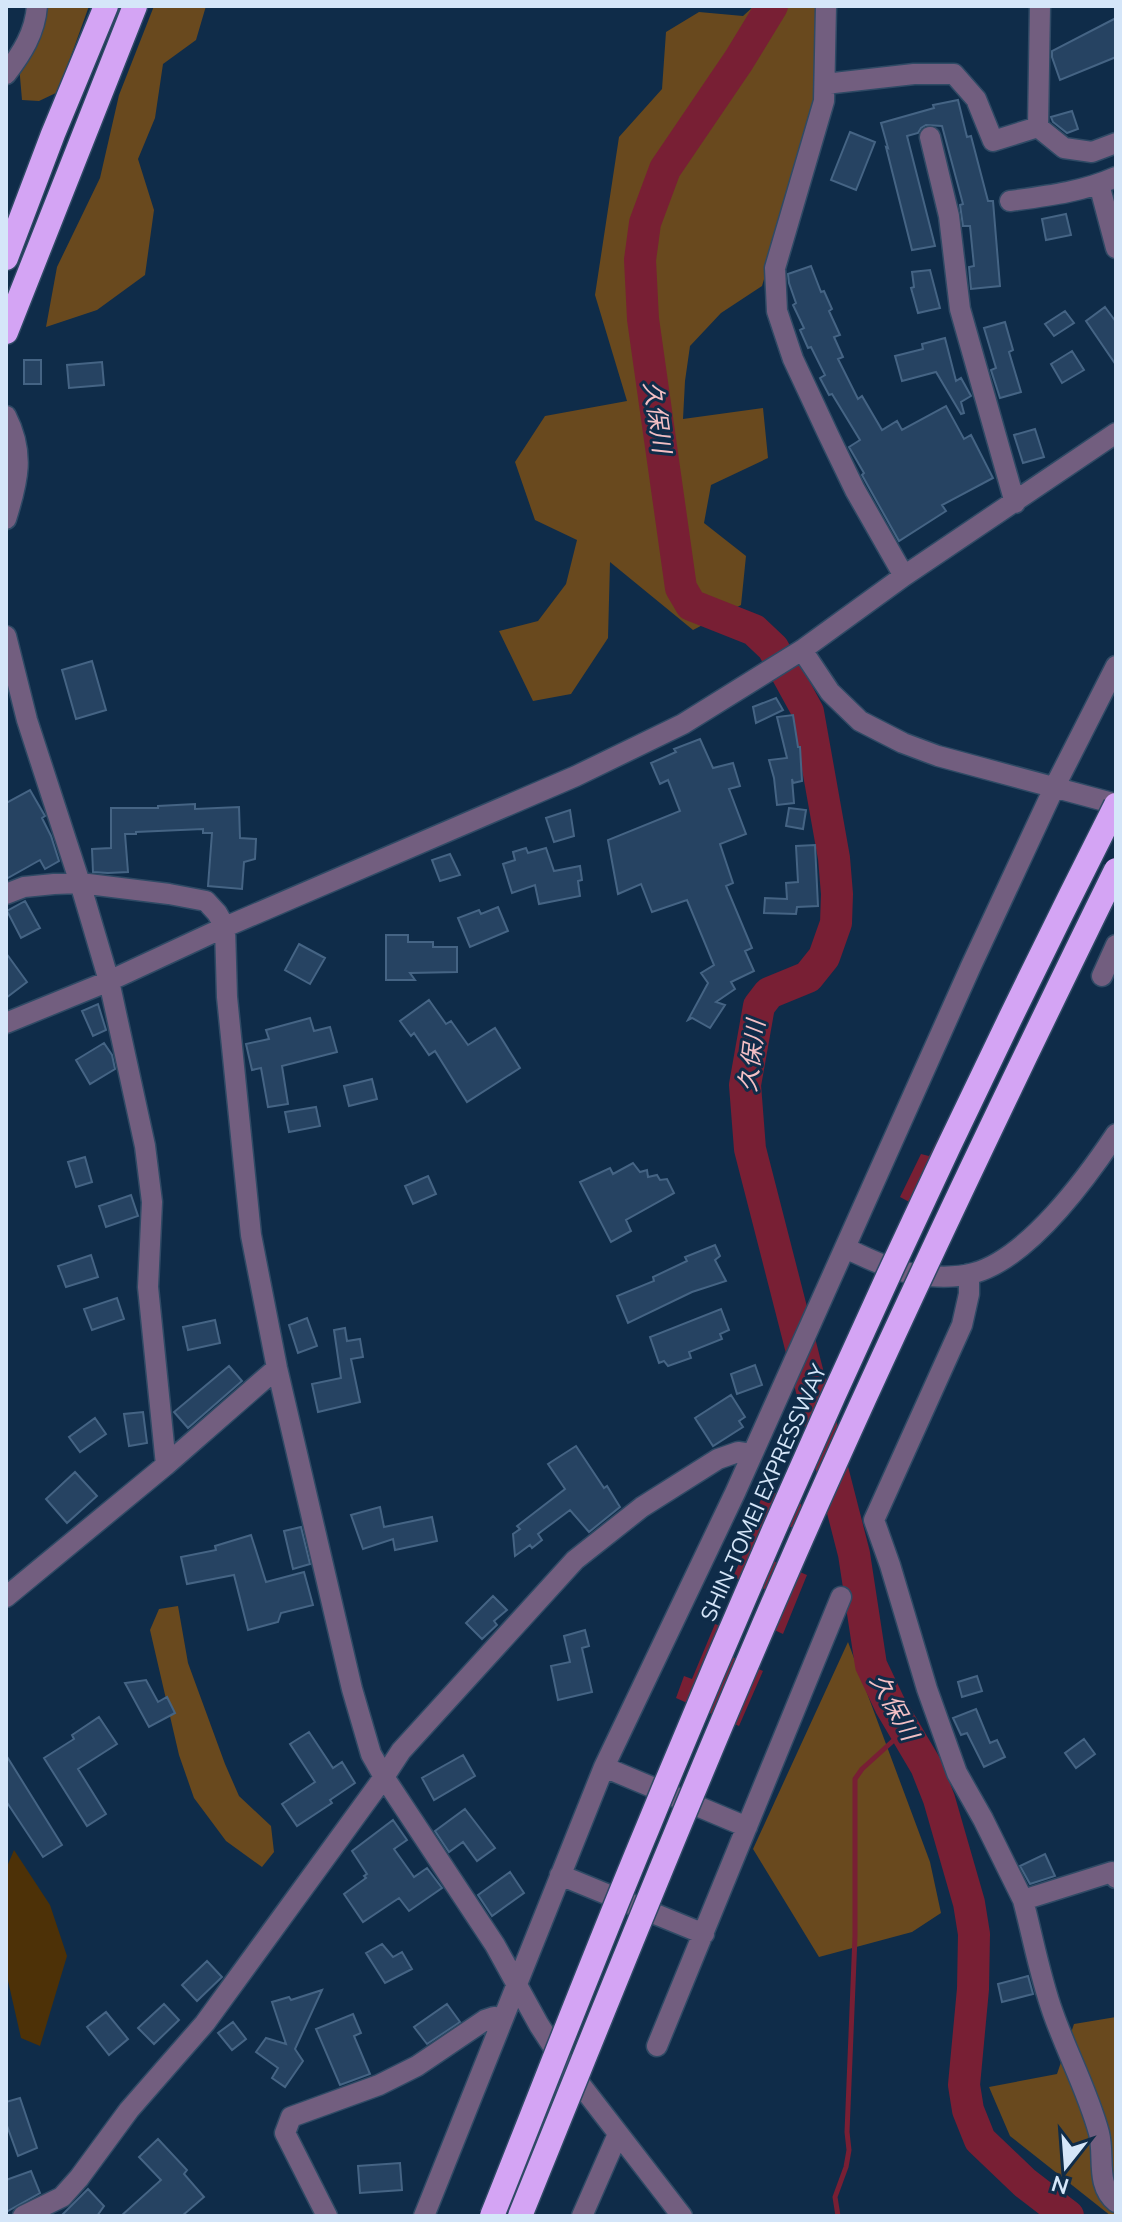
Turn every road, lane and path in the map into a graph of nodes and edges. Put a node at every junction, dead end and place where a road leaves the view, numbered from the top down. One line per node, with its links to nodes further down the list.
1 (37, 6): 6 (street)
2 (106, 6): 14 (highway)
3 (135, 6): 15 (highway)
4 (826, 6): 7 (street)
5 (1040, 6): 8 (street)
6 (6, 74)
7 (825, 84): 8 (street); 20 (street)
8 (1038, 127): 10 (street)
9 (930, 137): 18 (street)
10 (1116, 143)
11 (1108, 180): 12 (street); 13 (street)
12 (1010, 201)
13 (1116, 248)
14 (6, 258)
15 (6, 332)
16 (6, 416): 19 (street)
17 (1116, 433): 18 (street)
18 (1015, 503): 20 (street)
19 (6, 519)
20 (904, 576): 22 (street)
21 (6, 636): 27 (street)
22 (798, 653): 24 (street); 29 (street)
23 (1116, 666): 24 (street)
24 (1054, 788): 25 (street); 35 (street)
25 (1116, 804): 57 (highway, SHIN-TOMEI EXPRESSWAY, bridge)
26 (1116, 870): 58 (highway, bridge)
27 (80, 883): 28 (street); 29 (street); 32 (street)
28 (6, 894)
29 (225, 927): 32 (street); 37 (street)
30 (1116, 945): 31 (street)
31 (1102, 976)
32 (109, 981): 33 (street); 39 (street)
33 (6, 1023)
34 (1116, 1134): 36 (street)
35 (845, 1248): 36 (street); 38 (street)
36 (969, 1274): 47 (street)
37 (277, 1368): 39 (street); 43 (street)
38 (752, 1454): 42 (street); 43 (street)
39 (166, 1465): 40 (street)
40 (6, 1597)
41 (841, 1597): 44 (street)
42 (604, 1767): 44 (street); 45 (street)
43 (384, 1777): 49 (street); 54 (street)
44 (747, 1827): 48 (street)
45 (560, 1875): 48 (street); 49 (street)
46 (1116, 1878): 47 (street)
47 (1023, 1900): 53 (street)
48 (704, 1934): 51 (street)
49 (517, 1982): 50 (street); 52 (street)
50 (503, 2018): 55 (street); 56 (street)
51 (657, 2046)
52 (618, 2134): 59 (street); 60 (street)
53 (1116, 2202)
54 (23, 2216)
55 (327, 2216)
56 (424, 2216)
57 (492, 2216)
58 (520, 2216)
59 (582, 2216)
60 (682, 2216)

